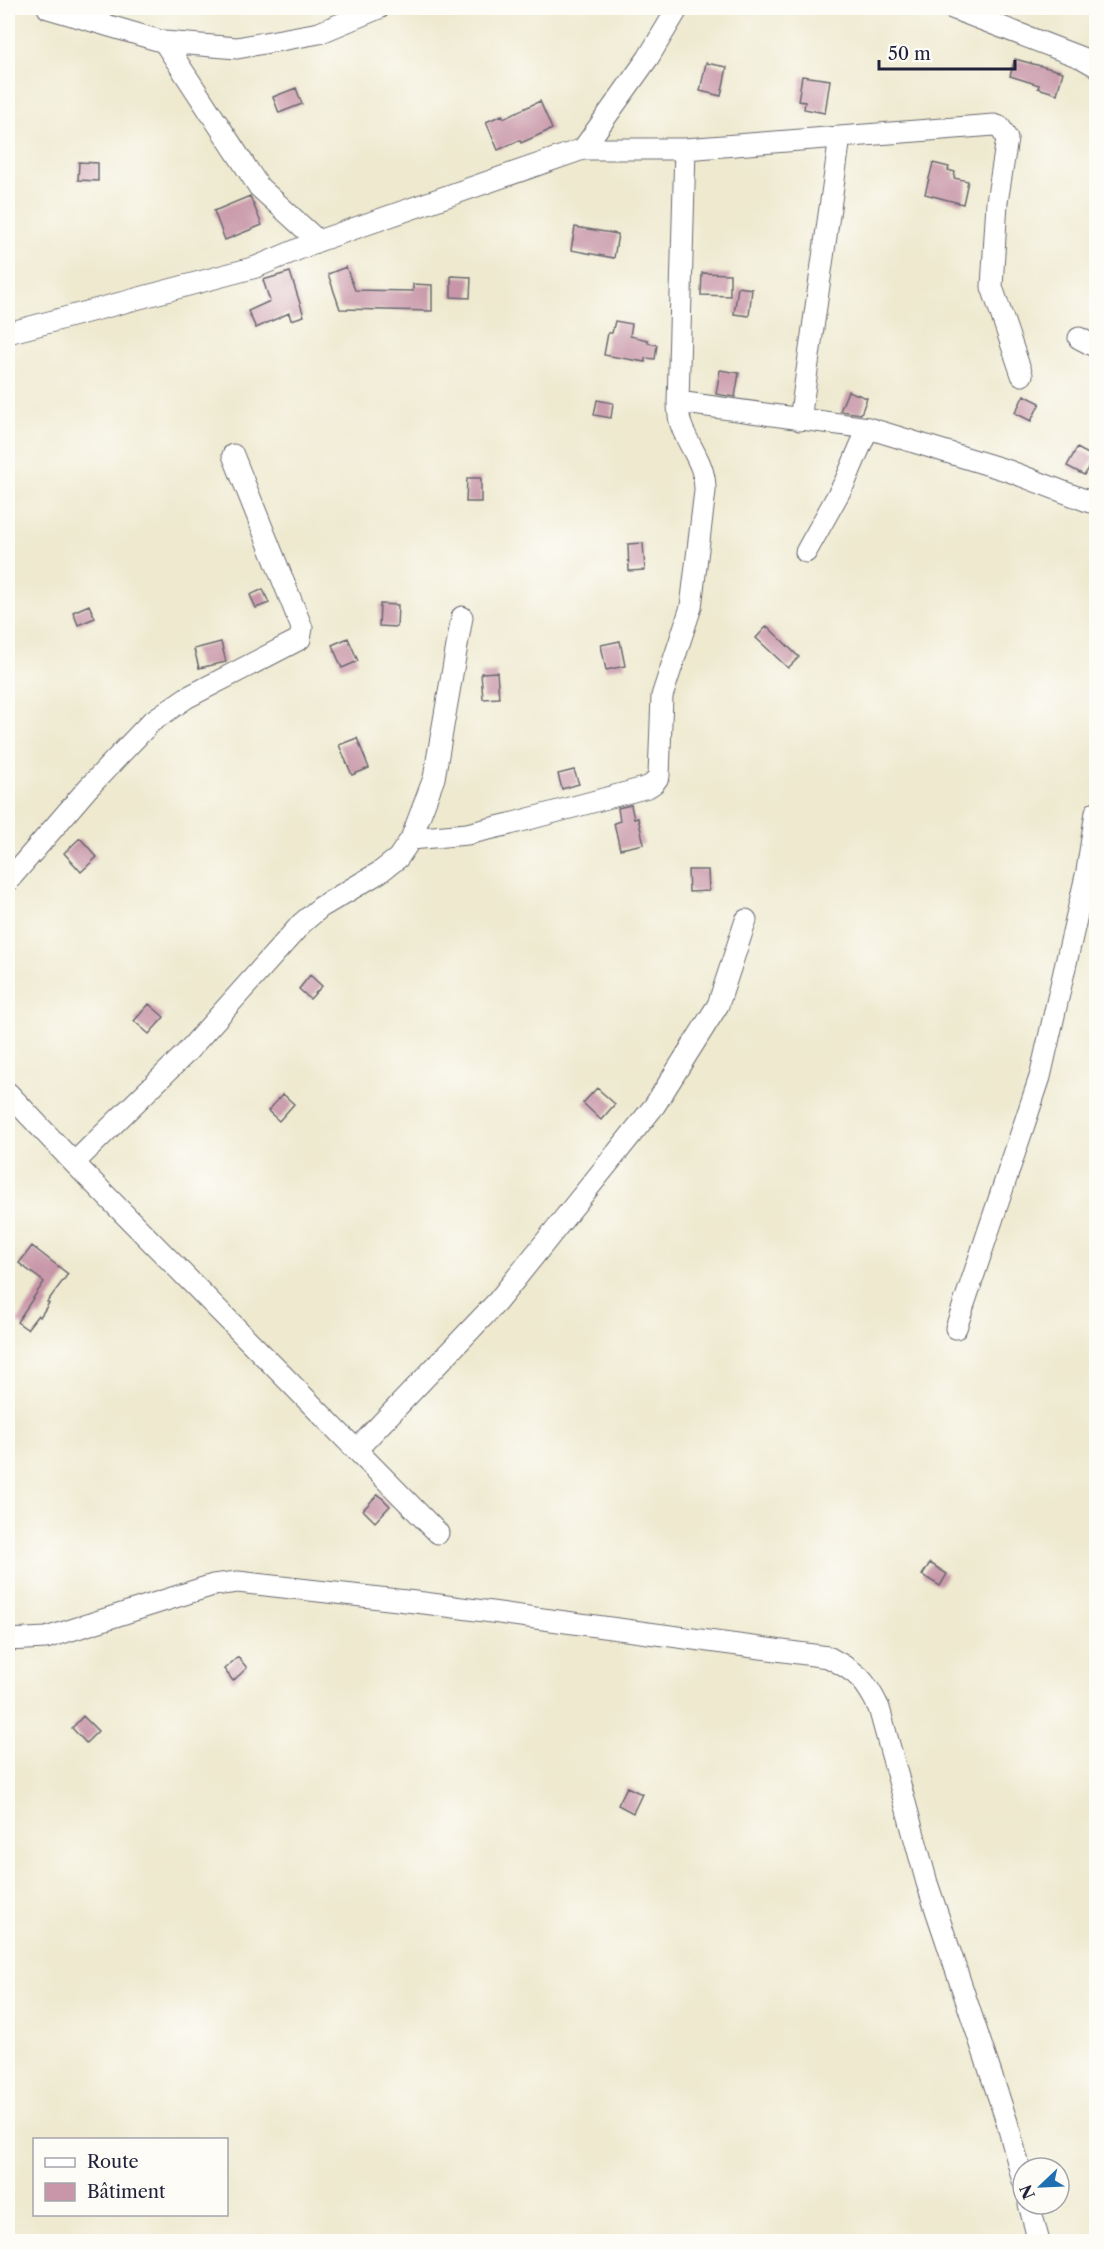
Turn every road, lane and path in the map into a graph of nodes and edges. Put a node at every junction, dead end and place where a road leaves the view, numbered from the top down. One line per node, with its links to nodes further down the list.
1 (48, 8): 5 (street)
2 (379, 8): 5 (street)
3 (678, 8): 8 (street)
4 (952, 8): 6 (street)
5 (164, 42): 10 (street)
6 (1096, 66)
7 (840, 137): 9 (street); 12 (street); 14 (street)
8 (583, 149): 9 (street); 10 (street)
9 (685, 149): 13 (street)
10 (318, 241): 11 (street)
11 (8, 333)
12 (1022, 375)
13 (678, 402): 14 (street); 21 (street)
14 (800, 420): 15 (street)
15 (868, 428): 17 (street); 18 (street)
16 (233, 455): 22 (street)
17 (1096, 502)
18 (806, 552)
19 (462, 617): 21 (street)
20 (1096, 812): 26 (street)
21 (411, 839): 25 (street)
22 (8, 881)
23 (746, 920): 27 (street)
24 (8, 1093): 25 (street)
25 (74, 1163): 27 (street)
26 (956, 1328)
27 (357, 1449): 28 (street)
28 (438, 1533)
29 (8, 1640): 30 (street)
30 (1016, 2156)
31 (1032, 2216): 32 (street)
32 (1039, 2241)

